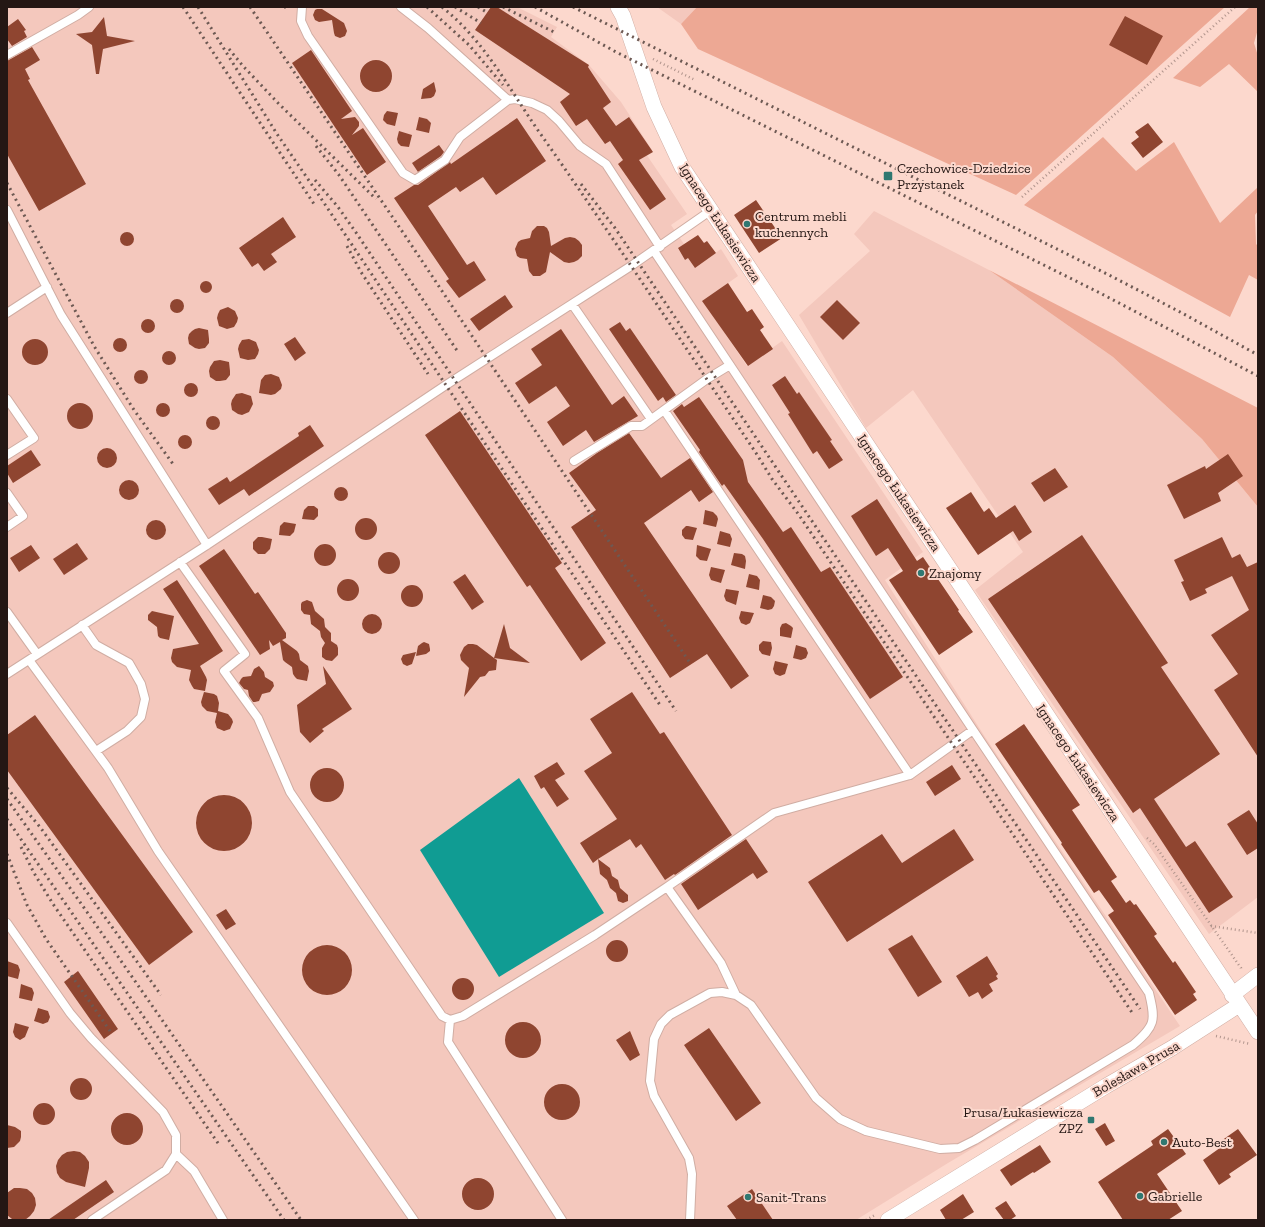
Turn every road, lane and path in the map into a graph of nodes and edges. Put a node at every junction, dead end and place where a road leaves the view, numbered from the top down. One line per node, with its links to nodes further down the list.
1 (89, 7): 7 (lane)
2 (302, 7): 9 (lane)
3 (401, 7): 9 (lane)
4 (618, 7): 6 (street, Ignacego Łukasiewicza)
5 (1235, 7): 10 (path)
6 (634, 49): 8 (path); 12 (street, Ignacego Łukasiewicza)
7 (7, 55)
8 (695, 80)
9 (508, 100): 13 (lane)
10 (1022, 197)
11 (7, 210): 14 (lane)
12 (710, 211): 13 (lane); 41 (street, Ignacego Łukasiewicza)
13 (657, 249): 15 (lane); 17 (lane)
14 (46, 287): 16 (lane); 25 (lane)
15 (572, 304): 20 (lane); 25 (lane)
16 (7, 313)
17 (730, 365): 19 (lane); 32 (lane)
18 (7, 398): 21 (lane)
19 (664, 410): 20 (lane); 34 (lane)
20 (651, 419): 22 (lane)
21 (7, 455)
22 (574, 461)
23 (7, 493): 24 (lane)
24 (7, 527)
25 (207, 545): 26 (lane)
26 (180, 562): 28 (lane); 42 (lane)
27 (7, 612): 29 (lane)
28 (82, 625): 29 (lane); 33 (lane)
29 (37, 654): 30 (lane)
30 (28, 660): 31 (lane); 33 (lane)
31 (7, 674)
32 (972, 730): 34 (lane); 40 (lane)
33 (96, 751): 48 (lane)
34 (910, 775): 35 (lane)
35 (667, 887): 40 (lane); 42 (lane)
36 (7, 923): 45 (lane)
37 (1211, 926): 38 (path)
38 (1258, 933)
39 (1258, 975): 41 (street, Bolesława Prusa)
40 (736, 995): 50 (lane)
41 (1236, 1000): 43 (street, Bolesława Prusa); 44 (street, Ignacego Łukasiewicza)
42 (450, 1020): 49 (lane)
43 (1202, 1029): 44 (path); 51 (street, Bolesława Prusa)
44 (1256, 1039)
45 (176, 1154): 46 (lane); 47 (lane)
46 (92, 1220)
47 (223, 1220)
48 (414, 1220)
49 (562, 1220)
50 (690, 1220)
51 (888, 1220)

